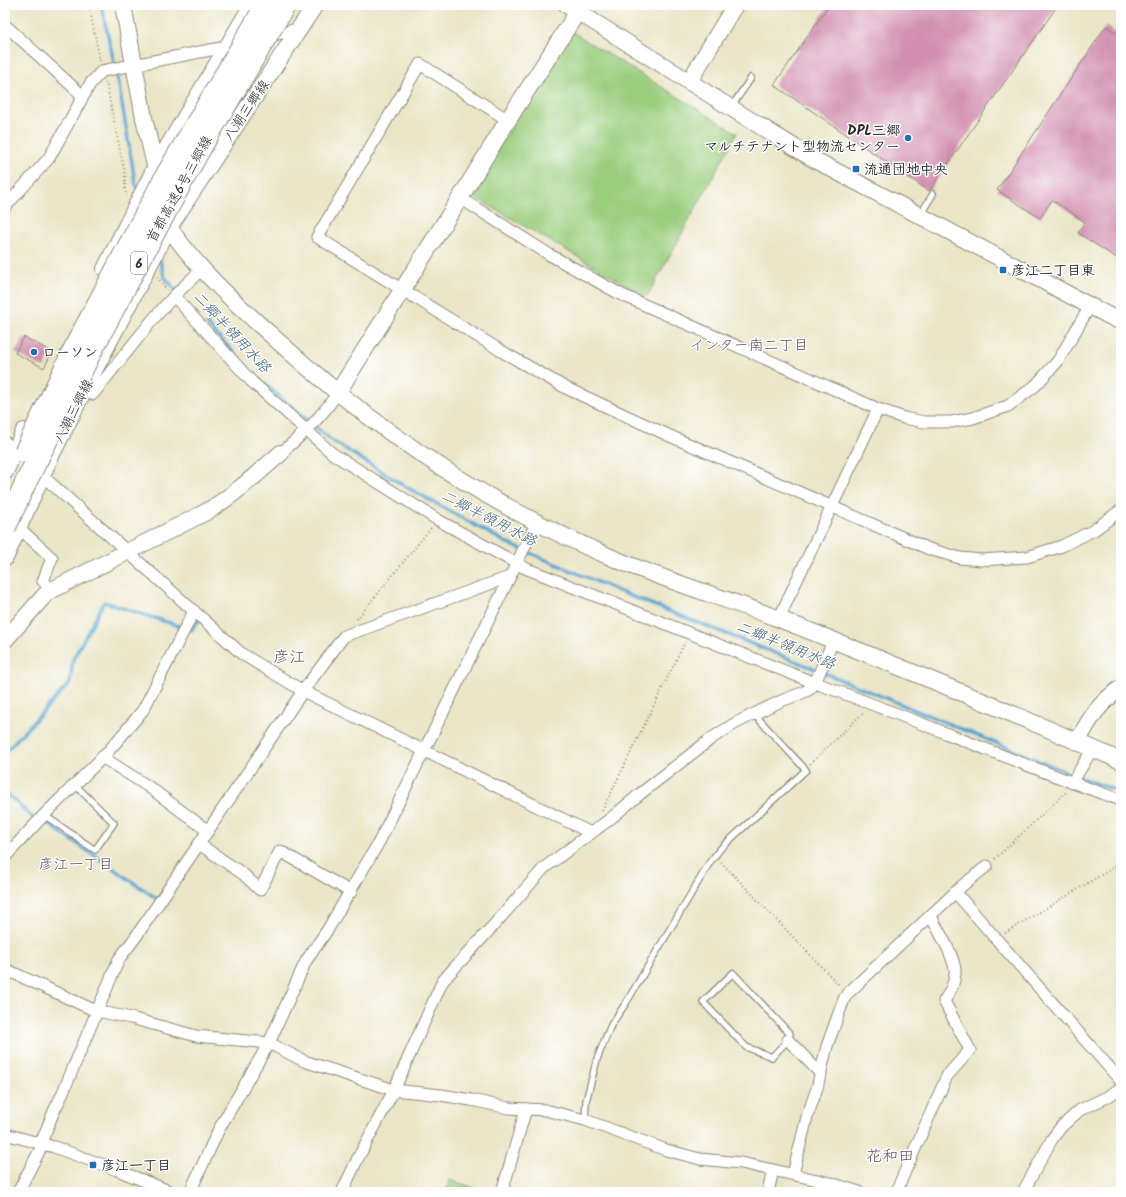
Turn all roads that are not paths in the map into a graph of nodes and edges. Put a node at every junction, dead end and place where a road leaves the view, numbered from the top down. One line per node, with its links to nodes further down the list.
1 (123, 5): 12 (street)
2 (252, 5): 11 (street)
3 (266, 5): 39 (highway, 首都高速6号三郷線 / 6, bridge)
4 (285, 5): 18 (highway, 首都高速6号三郷線 / 6, bridge)
5 (299, 5): 18 (highway, bridge)
6 (315, 5): 10 (street, 八潮三郷線)
7 (735, 5): 14 (street)
8 (576, 7): 14 (street); 17 (street)
9 (5, 25): 15 (street)
10 (300, 28): 11 (street); 24 (street, 八潮三郷線)
11 (227, 47): 12 (street); 19 (street)
12 (134, 66): 15 (street); 19 (street)
13 (751, 78): 16 (lane)
14 (689, 82): 16 (street)
15 (83, 96): 22 (street)
16 (731, 108): 23 (street)
17 (508, 120): 21 (street); 26 (street)
18 (201, 147): 43 (highway, 首都高速6号三郷線 / 6, bridge)
19 (155, 168): 24 (street); 30 (street)
20 (933, 194): 23 (lane)
21 (460, 198): 26 (street); 33 (street)
22 (5, 207)
23 (920, 215): 28 (street)
24 (169, 227): 25 (street); 31 (street, 八潮三郷線)
25 (197, 275): 27 (street); 32 (street)
26 (402, 290): 32 (street); 40 (street)
27 (174, 296): 31 (street); 34 (street)
28 (1090, 306): 29 (street); 33 (street)
29 (1121, 322)
30 (52, 373): 31 (street); 35 (street)
31 (85, 388): 38 (street, 八潮三郷線)
32 (338, 392): 34 (street); 42 (street)
33 (878, 409): 40 (street)
34 (307, 431): 36 (street); 46 (street)
35 (10, 447): 37 (street); 38 (street)
36 (281, 453): 44 (street)
37 (5, 472)
38 (42, 475): 43 (street, 八潮三郷線); 44 (street)
39 (5, 494)
40 (832, 506): 41 (street); 50 (street)
41 (1121, 510)
42 (537, 522): 46 (street); 50 (street)
43 (11, 532): 45 (street, 八潮三郷線); 48 (street)
44 (128, 552): 48 (street); 49 (street)
45 (5, 558)
46 (516, 564): 47 (street); 53 (street)
47 (509, 577): 55 (street); 58 (street)
48 (52, 590): 51 (street)
49 (194, 611): 55 (street); 60 (street)
50 (779, 619): 52 (street)
51 (5, 640)
52 (830, 647): 53 (street); 57 (street)
53 (815, 684): 56 (street); 62 (street)
54 (1121, 688): 57 (street)
55 (303, 691): 58 (street); 66 (street)
56 (754, 714): 67 (street); 83 (lane)
57 (1078, 741): 59 (street)
58 (423, 750): 67 (street); 71 (street)
59 (1089, 755): 61 (street); 62 (street)
60 (102, 757): 63 (street); 66 (street)
61 (1121, 761)
62 (1072, 783): 64 (street)
63 (74, 785): 65 (street); 65 (lane)
64 (1121, 800)
65 (44, 815): 69 (street)
66 (208, 831): 68 (street)
67 (591, 833): 81 (street)
68 (199, 844): 71 (street); 75 (street)
69 (5, 857)
70 (987, 866): 72 (street)
71 (351, 892): 77 (street)
72 (956, 893): 73 (street); 79 (street)
73 (931, 916): 78 (street); 96 (street)
74 (5, 969): 75 (street)
75 (96, 1011): 77 (street); 85 (street)
76 (788, 1040): 76 (lane); 78 (street)
77 (269, 1043): 81 (street); 91 (street)
78 (821, 1074): 87 (street)
79 (1121, 1081)
80 (1121, 1088): 88 (street)
81 (394, 1090): 82 (street); 92 (street)
82 (526, 1109): 83 (street); 93 (street)
83 (585, 1120): 86 (street)
84 (5, 1134): 85 (street)
85 (42, 1143): 89 (street); 90 (street)
86 (773, 1170): 87 (street); 94 (street)
87 (793, 1174): 95 (street)
88 (1027, 1191)
89 (18, 1192)
90 (172, 1192)
91 (190, 1192)
92 (342, 1192)
93 (502, 1192)
94 (768, 1192)
95 (859, 1192)
96 (897, 1192)

